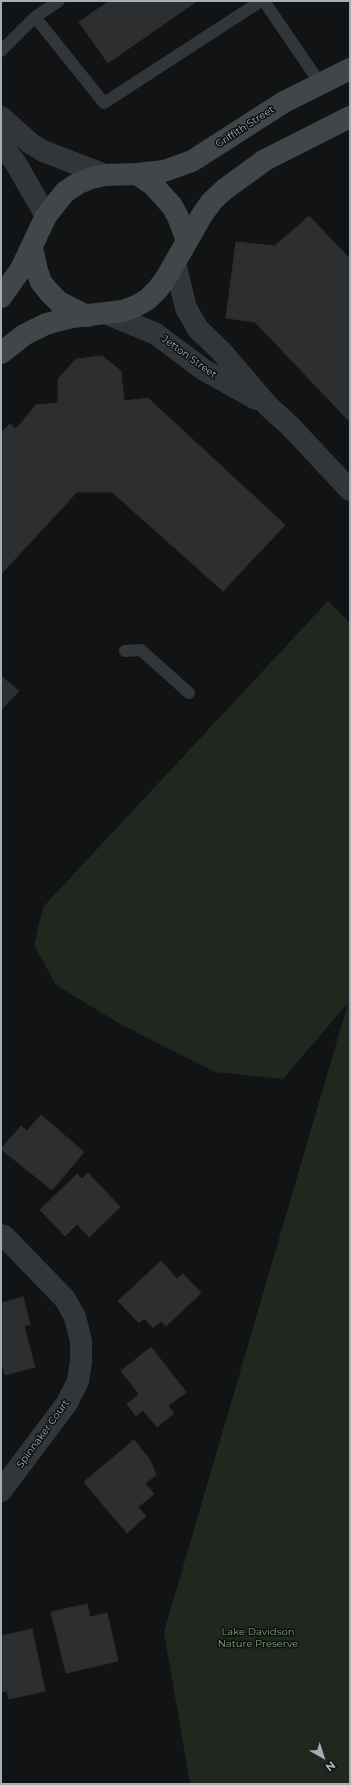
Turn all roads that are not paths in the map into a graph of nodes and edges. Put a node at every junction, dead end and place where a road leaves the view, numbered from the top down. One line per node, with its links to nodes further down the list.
1 (59, 1): 4 (lane)
2 (261, 1): 4 (lane)
3 (264, 1): 7 (lane)
4 (35, 17): 5 (lane)
5 (1, 50)
6 (350, 69): 7 (main road, Griffith Street)
7 (320, 83): 11 (main road, Griffith Street)
8 (1, 117): 12 (street)
9 (350, 117): 14 (main road)
10 (1, 144): 13 (street)
11 (137, 174): 12 (main road, Griffith Street); 14 (main road)
12 (105, 175): 13 (main road, Griffith Street)
13 (46, 216): 15 (main road, Griffith Street)
14 (187, 241): 16 (main road)
15 (32, 247): 17 (main road); 18 (main road)
16 (175, 263): 18 (main road); 20 (street, Jetton Street)
17 (1, 297)
18 (98, 315): 19 (main road); 20 (street, Jetton Street)
19 (1, 353)
20 (268, 406): 21 (street, Jetton Street)
21 (350, 490)
22 (125, 651): 23 (lane)
23 (189, 693)
24 (1, 1235): 25 (street, Spinnaker Court)
25 (5, 1479)

